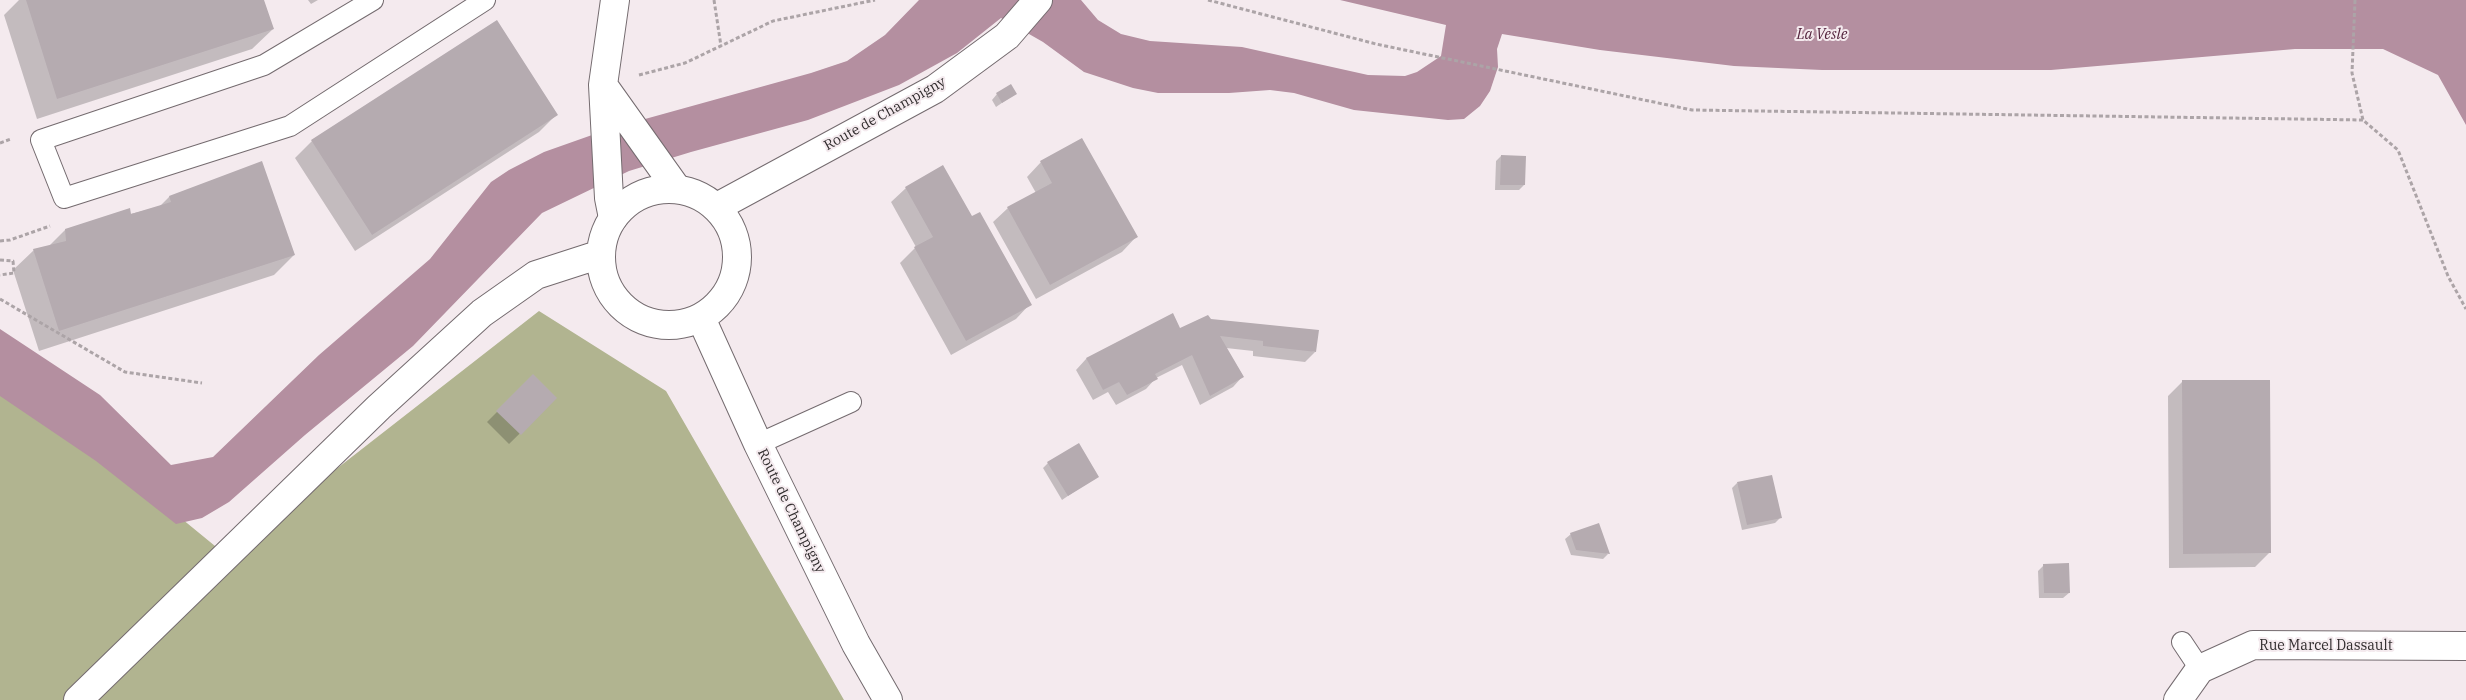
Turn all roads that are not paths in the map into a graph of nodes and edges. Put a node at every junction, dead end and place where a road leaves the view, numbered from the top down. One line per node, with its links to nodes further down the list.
1 (373, 0): 2 (lane)
2 (485, 0)
3 (615, 0): 5 (street)
4 (1038, 0): 7 (street, Route de Champigny)
5 (602, 85): 6 (street); 8 (street)
6 (677, 189): 7 (street); 8 (street)
7 (716, 207): 10 (street)
8 (611, 208): 9 (street)
9 (601, 254): 10 (street); 16 (street)
10 (701, 318): 12 (street, Route de Champigny)
11 (851, 402): 12 (lane)
12 (758, 444): 17 (street, Route de Champigny)
13 (2182, 642): 15 (lane)
14 (2466, 646): 15 (street, Rue Marcel Dassault)
15 (2200, 668): 18 (street)
16 (78, 700)
17 (888, 700)
18 (2178, 700)

